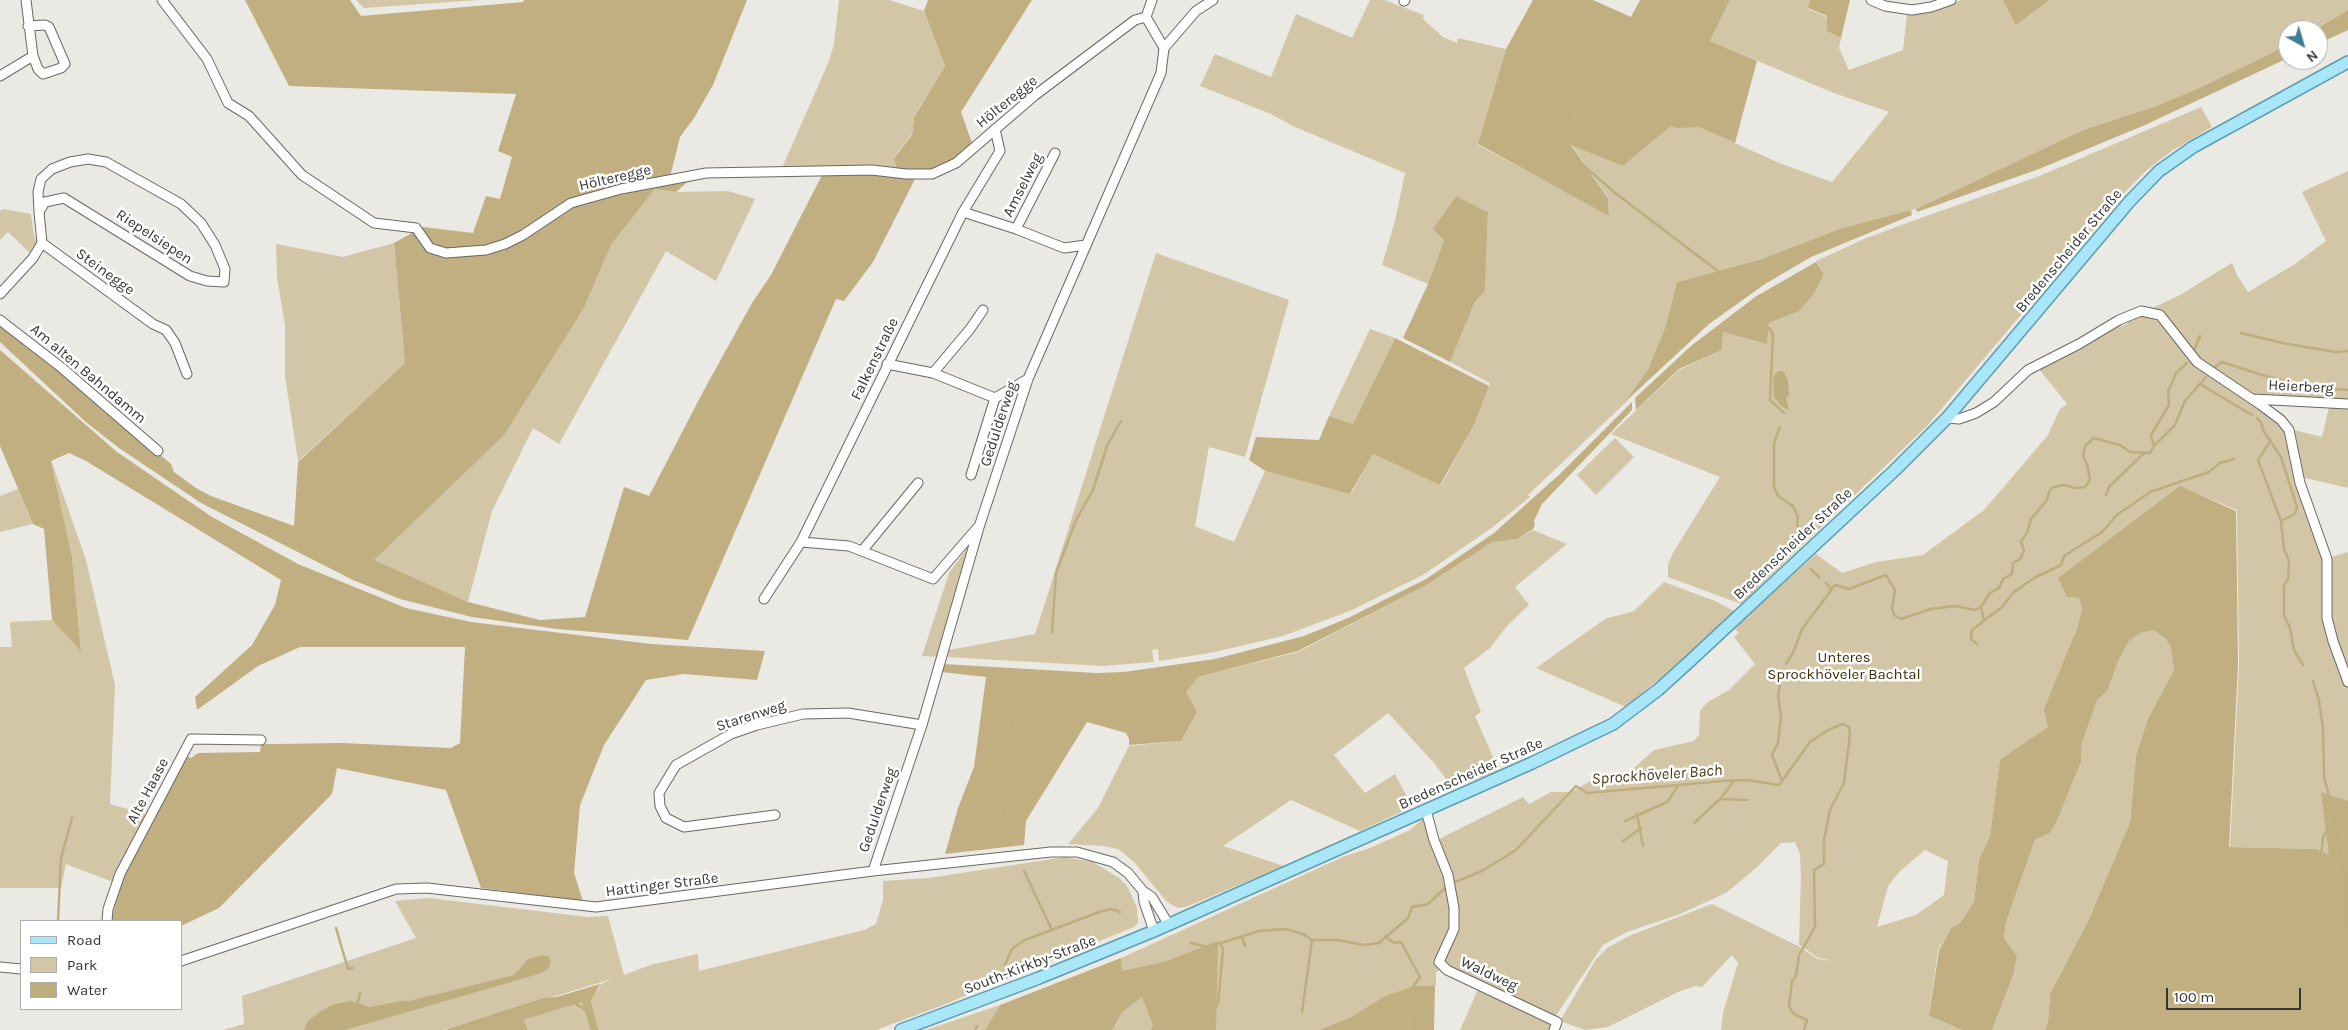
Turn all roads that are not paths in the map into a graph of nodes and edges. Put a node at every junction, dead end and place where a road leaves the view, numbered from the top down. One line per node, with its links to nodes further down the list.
1 (26, 0): 8 (street)
2 (162, 0): 13 (street, Hölteregge)
3 (1152, 0): 7 (street)
4 (1214, 0): 9 (street)
5 (1871, 0): 6 (street)
6 (1951, 0)
7 (1146, 17): 9 (street); 13 (street, Hölteregge)
8 (28, 26): 10 (street); 10 (street)
9 (1164, 48): 19 (street, Gedulderweg)
10 (33, 56): 12 (street)
11 (2348, 62): 30 (main road, Bredenscheider Straße)
12 (0, 76)
13 (995, 129): 16 (street, Falkenstraße)
14 (1055, 153): 17 (street, Amselweg)
15 (39, 212): 15 (street, Riepelsiepen); 18 (street, Riepelsiepen)
16 (963, 212): 17 (street, Amselweg); 23 (street, Falkenstraße)
17 (1016, 229): 19 (street, Amselweg)
18 (42, 243): 20 (street); 25 (street, Steinegge)
19 (1086, 245): 26 (street, Gedulderweg)
20 (0, 294)
21 (983, 310): 24 (street)
22 (0, 320): 31 (street, Am alten Bahndamm)
23 (887, 364): 24 (street); 35 (street, Falkenstraße)
24 (933, 373): 27 (street)
25 (187, 374)
26 (1028, 378): 27 (street); 34 (street, Gedulderweg)
27 (995, 398): 32 (street)
28 (2252, 398): 29 (street, Heierberg); 30 (street); 38 (street)
29 (2348, 404)
30 (1947, 418): 41 (main road, Bredenscheider Straße)
31 (158, 451)
32 (971, 475)
33 (918, 483): 36 (street)
34 (980, 524): 36 (street); 39 (street, Gedulderweg)
35 (801, 542): 36 (street); 37 (street, Falkenstraße)
36 (862, 551)
37 (764, 599)
38 (2348, 682)
39 (922, 725): 42 (street, Starenweg); 43 (street, Gedulderweg)
40 (261, 740): 45 (street, Alte Haase)
41 (1426, 810): 46 (main road, Bredenscheider Straße); 52 (street, Waldweg)
42 (775, 815)
43 (873, 872): 44 (street, Hattinger Straße); 48 (street, Hattinger Straße)
44 (1143, 891): 46 (street, Hattinger Straße); 47 (street, Hattinger Straße)
45 (107, 920)
46 (1169, 925): 47 (main road, South-Kirkby-Straße)
47 (1154, 931): 51 (main road, South-Kirkby-Straße)
48 (182, 961)
49 (0, 968): 50 (street)
50 (20, 969)
51 (901, 1030)
52 (1554, 1030)

